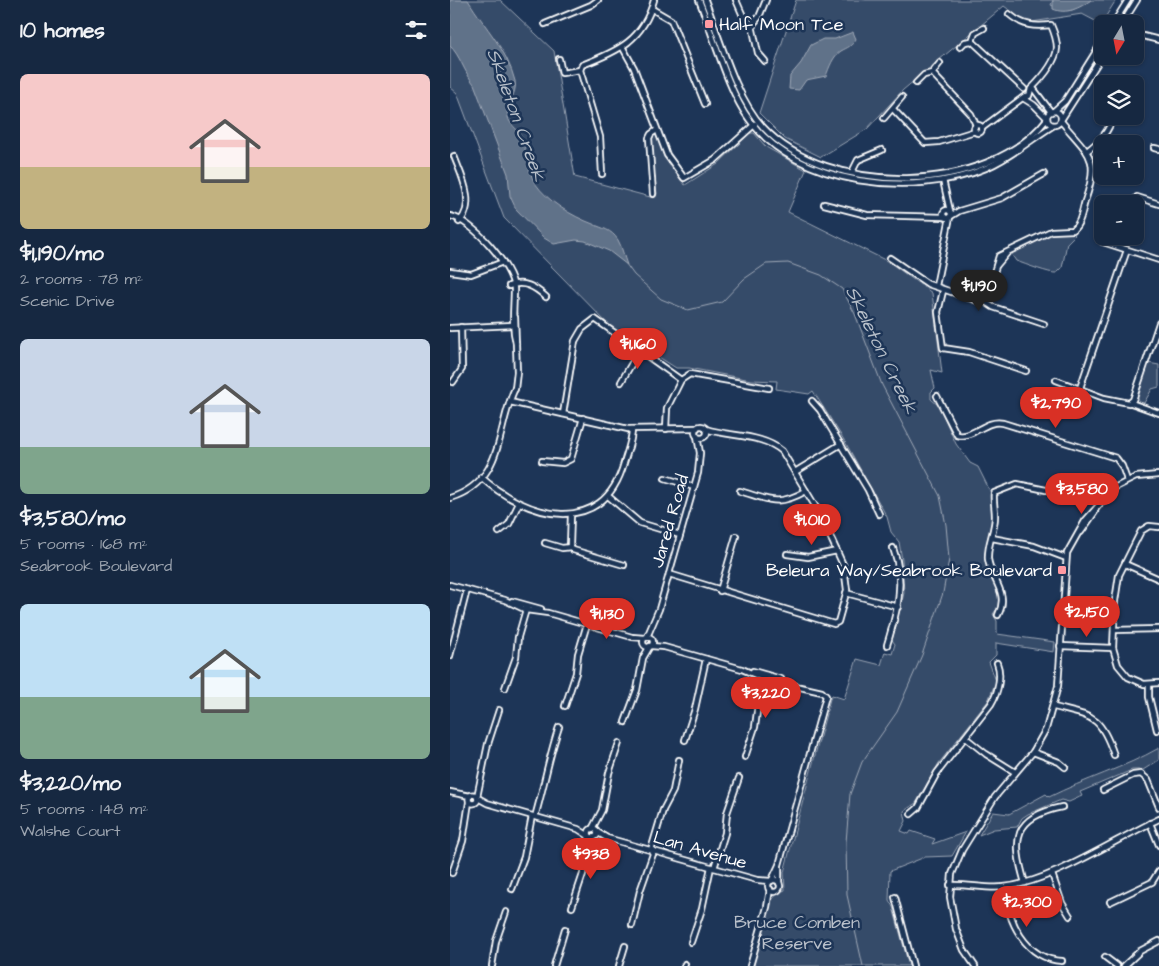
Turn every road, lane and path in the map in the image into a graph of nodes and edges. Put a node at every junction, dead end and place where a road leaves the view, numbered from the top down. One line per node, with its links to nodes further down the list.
1 (598, 0): 13 (street)
2 (654, 0): 9 (street)
3 (699, 0): 41 (street)
4 (705, 0): 41 (street)
5 (736, 0): 14 (street)
6 (766, 0): 14 (street)
7 (1128, 0): 11 (street)
8 (1137, 0): 12 (street)
9 (652, 9): 20 (street); 34 (street)
10 (1010, 14): 29 (street)
11 (1120, 15)
12 (1128, 15)
13 (545, 24)
14 (752, 25): 23 (street)
15 (984, 28): 18 (street)
16 (1144, 36): 17 (street)
17 (1159, 40)
18 (972, 41): 19 (street); 30 (street)
19 (960, 47)
20 (623, 48): 26 (street); 46 (street)
21 (1094, 55): 37 (street)
22 (558, 59): 26 (street)
23 (765, 61)
24 (940, 63): 27 (street)
25 (1096, 65): 40 (street)
26 (580, 70): 53 (street)
27 (932, 73): 28 (street); 42 (street)
28 (916, 83)
29 (1032, 88): 30 (street); 32 (street); 33 (street)
30 (1024, 89): 32 (street)
31 (902, 97): 36 (street)
32 (1024, 97): 35 (street); 45 (street)
33 (1041, 97): 35 (street); 37 (street)
34 (705, 104)
35 (1034, 105): 39 (street)
36 (893, 109): 38 (street); 48 (street)
37 (1053, 112): 39 (street); 40 (street)
38 (884, 118)
39 (1047, 118): 43 (street); 54 (street)
40 (1061, 120): 43 (street); 47 (street)
41 (755, 123): 46 (street); 52 (street); 56 (street)
42 (976, 125): 45 (street); 48 (street)
43 (1055, 125): 47 (street); 56 (street)
44 (1109, 125): 50 (street)
45 (982, 128): 48 (street)
46 (657, 130): 57 (street)
47 (1067, 130): 50 (street)
48 (975, 131)
49 (882, 150): 52 (street)
50 (1087, 151): 74 (street)
51 (454, 156): 63 (street)
52 (852, 172): 54 (street)
53 (602, 174)
54 (941, 174): 56 (street)
55 (1044, 174): 61 (street)
56 (943, 181): 61 (street)
57 (653, 194)
58 (1144, 199): 60 (street)
59 (824, 204): 61 (street)
60 (1159, 204)
61 (947, 214): 71 (street)
62 (450, 217): 63 (street)
63 (460, 220): 68 (street)
64 (1112, 245): 65 (street)
65 (1127, 250): 67 (street); 87 (street)
66 (890, 258): 71 (street)
67 (1159, 260)
68 (501, 263): 69 (street); 70 (street)
69 (450, 270)
70 (512, 286): 73 (street); 77 (street)
71 (936, 286): 72 (street)
72 (943, 291): 74 (street); 81 (street)
73 (546, 297)
74 (984, 301): 76 (street)
75 (1159, 323): 91 (street)
76 (1044, 324)
77 (514, 326): 78 (street); 90 (street)
78 (461, 327): 79 (street); 84 (street)
79 (450, 328)
80 (639, 351): 82 (street); 85 (street); 93 (street)
81 (1026, 371)
82 (681, 380): 86 (street); 97 (street)
83 (1056, 380): 87 (street)
84 (453, 382)
85 (622, 382)
86 (769, 388)
87 (1080, 388): 91 (street)
88 (937, 396): 110 (street)
89 (812, 401): 103 (street)
90 (512, 402): 93 (street); 108 (street)
91 (1131, 402): 92 (street)
92 (1159, 413)
93 (563, 414): 94 (street)
94 (583, 418): 96 (street); 105 (street)
95 (697, 428): 98 (street); 99 (street); 101 (street, Jared Road)
96 (632, 429): 97 (street); 115 (street)
97 (666, 429): 99 (street)
98 (706, 429): 100 (street); 102 (street, Jared Road)
99 (681, 430): 101 (street)
100 (720, 434): 102 (street); 106 (street)
101 (697, 436): 102 (street); 104 (street, Jared Road)
102 (706, 436): 104 (street, Jared Road)
103 (841, 444): 106 (street); 119 (street)
104 (700, 453): 111 (street, Jared Road)
105 (542, 461)
106 (795, 472): 114 (street)
107 (1159, 475): 110 (street)
108 (481, 477): 116 (street); 117 (street)
109 (665, 478): 111 (street)
110 (1127, 480): 130 (street)
111 (694, 487): 122 (street, Jared Road)
112 (1046, 490): 124 (street)
113 (740, 491): 114 (street)
114 (806, 491): 128 (street)
115 (608, 496): 118 (street); 122 (street)
116 (450, 498)
117 (518, 503): 118 (street); 121 (street)
118 (571, 514): 126 (street)
119 (878, 514)
120 (1159, 527): 131 (street)
121 (499, 532)
122 (680, 535): 133 (street, Jared Road)
123 (736, 536): 137 (street)
124 (992, 538): 130 (street); 141 (street)
125 (546, 543): 126 (street)
126 (571, 547): 132 (street)
127 (893, 548): 139 (street)
128 (837, 551): 129 (street); 138 (street)
129 (787, 554)
130 (1066, 558): 147 (street)
131 (1125, 564): 134 (street); 144 (street)
132 (624, 565)
133 (668, 576): 137 (street); 145 (street, Jared Road)
134 (1159, 579)
135 (450, 585): 136 (street)
136 (467, 590): 140 (street); 149 (street)
137 (720, 591): 138 (street)
138 (846, 593): 139 (street)
139 (898, 607): 146 (street)
140 (527, 608): 142 (street); 155 (street)
141 (998, 615)
142 (587, 624): 145 (street); 156 (street)
143 (1159, 629): 144 (street)
144 (1114, 630): 148 (street)
145 (648, 642): 150 (street); 159 (street)
146 (887, 646)
147 (1060, 646): 148 (street); 157 (street)
148 (1113, 648): 154 (street)
149 (450, 656)
150 (706, 659): 152 (street); 163 (street)
151 (997, 663): 162 (street)
152 (766, 677): 167 (street); 184 (street)
153 (1159, 683): 154 (street)
154 (1149, 685): 161 (street)
155 (505, 688)
156 (565, 706)
157 (1054, 707): 165 (street); 166 (street)
158 (499, 710): 174 (street)
159 (625, 722)
160 (559, 727): 178 (street)
161 (1156, 730)
162 (966, 738): 170 (street); 177 (street)
163 (685, 740)
164 (619, 743): 181 (street)
165 (1033, 752): 169 (street); 170 (street)
166 (1114, 755)
167 (745, 757)
168 (679, 760): 183 (street)
169 (1065, 767)
170 (1015, 772): 193 (street)
171 (739, 778): 185 (street)
172 (1103, 790): 176 (street)
173 (450, 792): 174 (street, Lan Avenue)
174 (473, 799): 178 (street, Lan Avenue); 187 (street)
175 (1062, 807): 192 (street)
176 (1159, 807)
177 (911, 814)
178 (533, 816): 181 (street, Lan Avenue); 196 (street)
179 (1159, 819): 180 (street)
180 (1150, 823): 182 (street); 188 (street)
181 (593, 834): 183 (street, Lan Avenue); 201 (street)
182 (1159, 845)
183 (653, 851): 185 (street, Lan Avenue); 204 (street)
184 (779, 865): 190 (street); 191 (street)
185 (713, 868): 189 (street, Lan Avenue); 207 (street)
186 (1159, 871): 199 (street)
187 (452, 873)
188 (1052, 874): 192 (street); 203 (street)
189 (757, 880): 190 (street, Lan Avenue); 195 (street, Lan Avenue)
190 (772, 880): 191 (street, Lan Avenue); 195 (street)
191 (780, 883): 197 (street)
192 (1025, 883): 194 (street)
193 (950, 885): 194 (street); 216 (street)
194 (1005, 887): 210 (street)
195 (769, 888): 197 (street, Lan Avenue); 200 (street)
196 (512, 889)
197 (776, 891): 200 (street)
198 (895, 896): 215 (street)
199 (1110, 902)
200 (767, 907): 214 (street)
201 (572, 908)
202 (506, 912): 211 (street)
203 (1070, 916)
204 (632, 925)
205 (565, 929): 212 (street)
206 (1159, 941): 218 (street)
207 (691, 942)
208 (625, 946): 213 (street)
209 (1105, 957): 217 (street)
210 (1062, 961)
211 (492, 966)
212 (554, 966)
213 (619, 966)
214 (750, 966)
215 (913, 966)
216 (975, 966)
217 (1117, 966)
218 (1124, 966)

